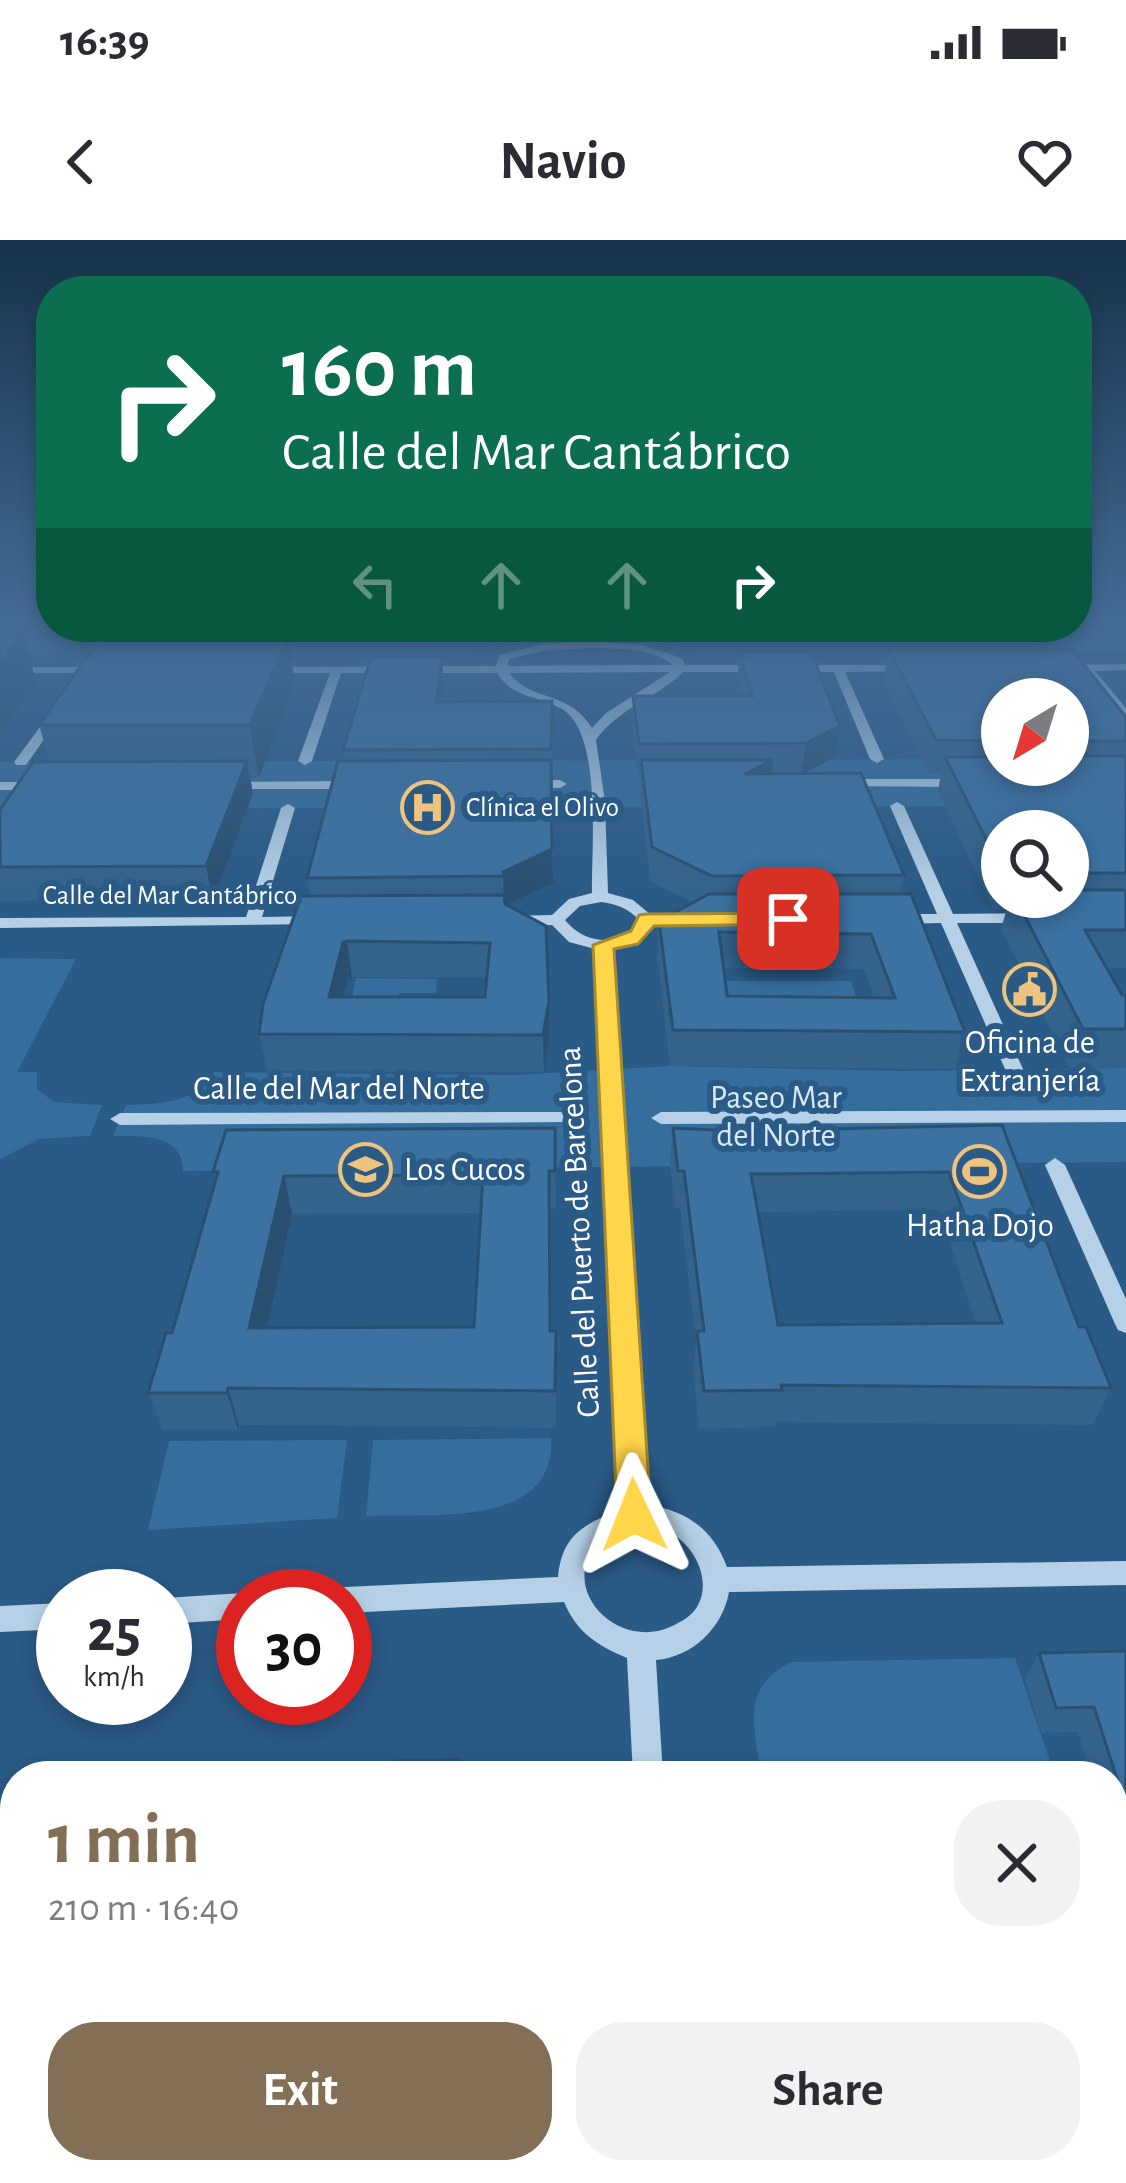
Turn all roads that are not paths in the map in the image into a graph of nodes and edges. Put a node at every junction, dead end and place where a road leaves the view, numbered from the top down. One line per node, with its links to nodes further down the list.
1 (56, 714): 9 (street)
2 (322, 714): 8 (street)
3 (576, 714): 6 (street)
4 (609, 714): 6 (street)
5 (858, 714): 7 (street)
6 (591, 738): 20 (street)
7 (877, 759)
8 (305, 761)
9 (21, 762)
10 (981, 782): 11 (street)
11 (813, 783)
12 (515, 784): 13 (street)
13 (560, 784)
14 (380, 785): 17 (street)
15 (0, 786): 16 (street)
16 (62, 786)
17 (198, 786)
18 (897, 806): 23 (street)
19 (288, 808): 29 (street)
20 (600, 898): 24 (street); 25 (street)
21 (1059, 918): 23 (street)
22 (864, 919): 23 (street)
23 (947, 919): 32 (street)
24 (557, 920): 28 (street); 31 (street)
25 (646, 920): 26 (street); 31 (street)
26 (707, 920)
27 (340, 921): 29 (street, Calle del Mar Cantábrico)
28 (499, 921)
29 (252, 922): 30 (street, Calle del Mar Cantábrico)
30 (0, 923)
31 (603, 945): 39 (street, Calle del Puerto de Barcelona)
32 (1014, 1069)
33 (1126, 1116): 35 (street)
34 (560, 1118): 36 (street, Calle del Mar del Norte)
35 (661, 1118)
36 (120, 1119)
37 (1055, 1165): 38 (street)
38 (1126, 1324)
39 (634, 1515): 41 (street); 42 (street)
40 (1126, 1573): 41 (street)
41 (717, 1580): 46 (street)
42 (571, 1589): 43 (street); 46 (street)
43 (372, 1599)
44 (36, 1617): 45 (street)
45 (0, 1619)
46 (641, 1648): 47 (street)
47 (647, 1761)

